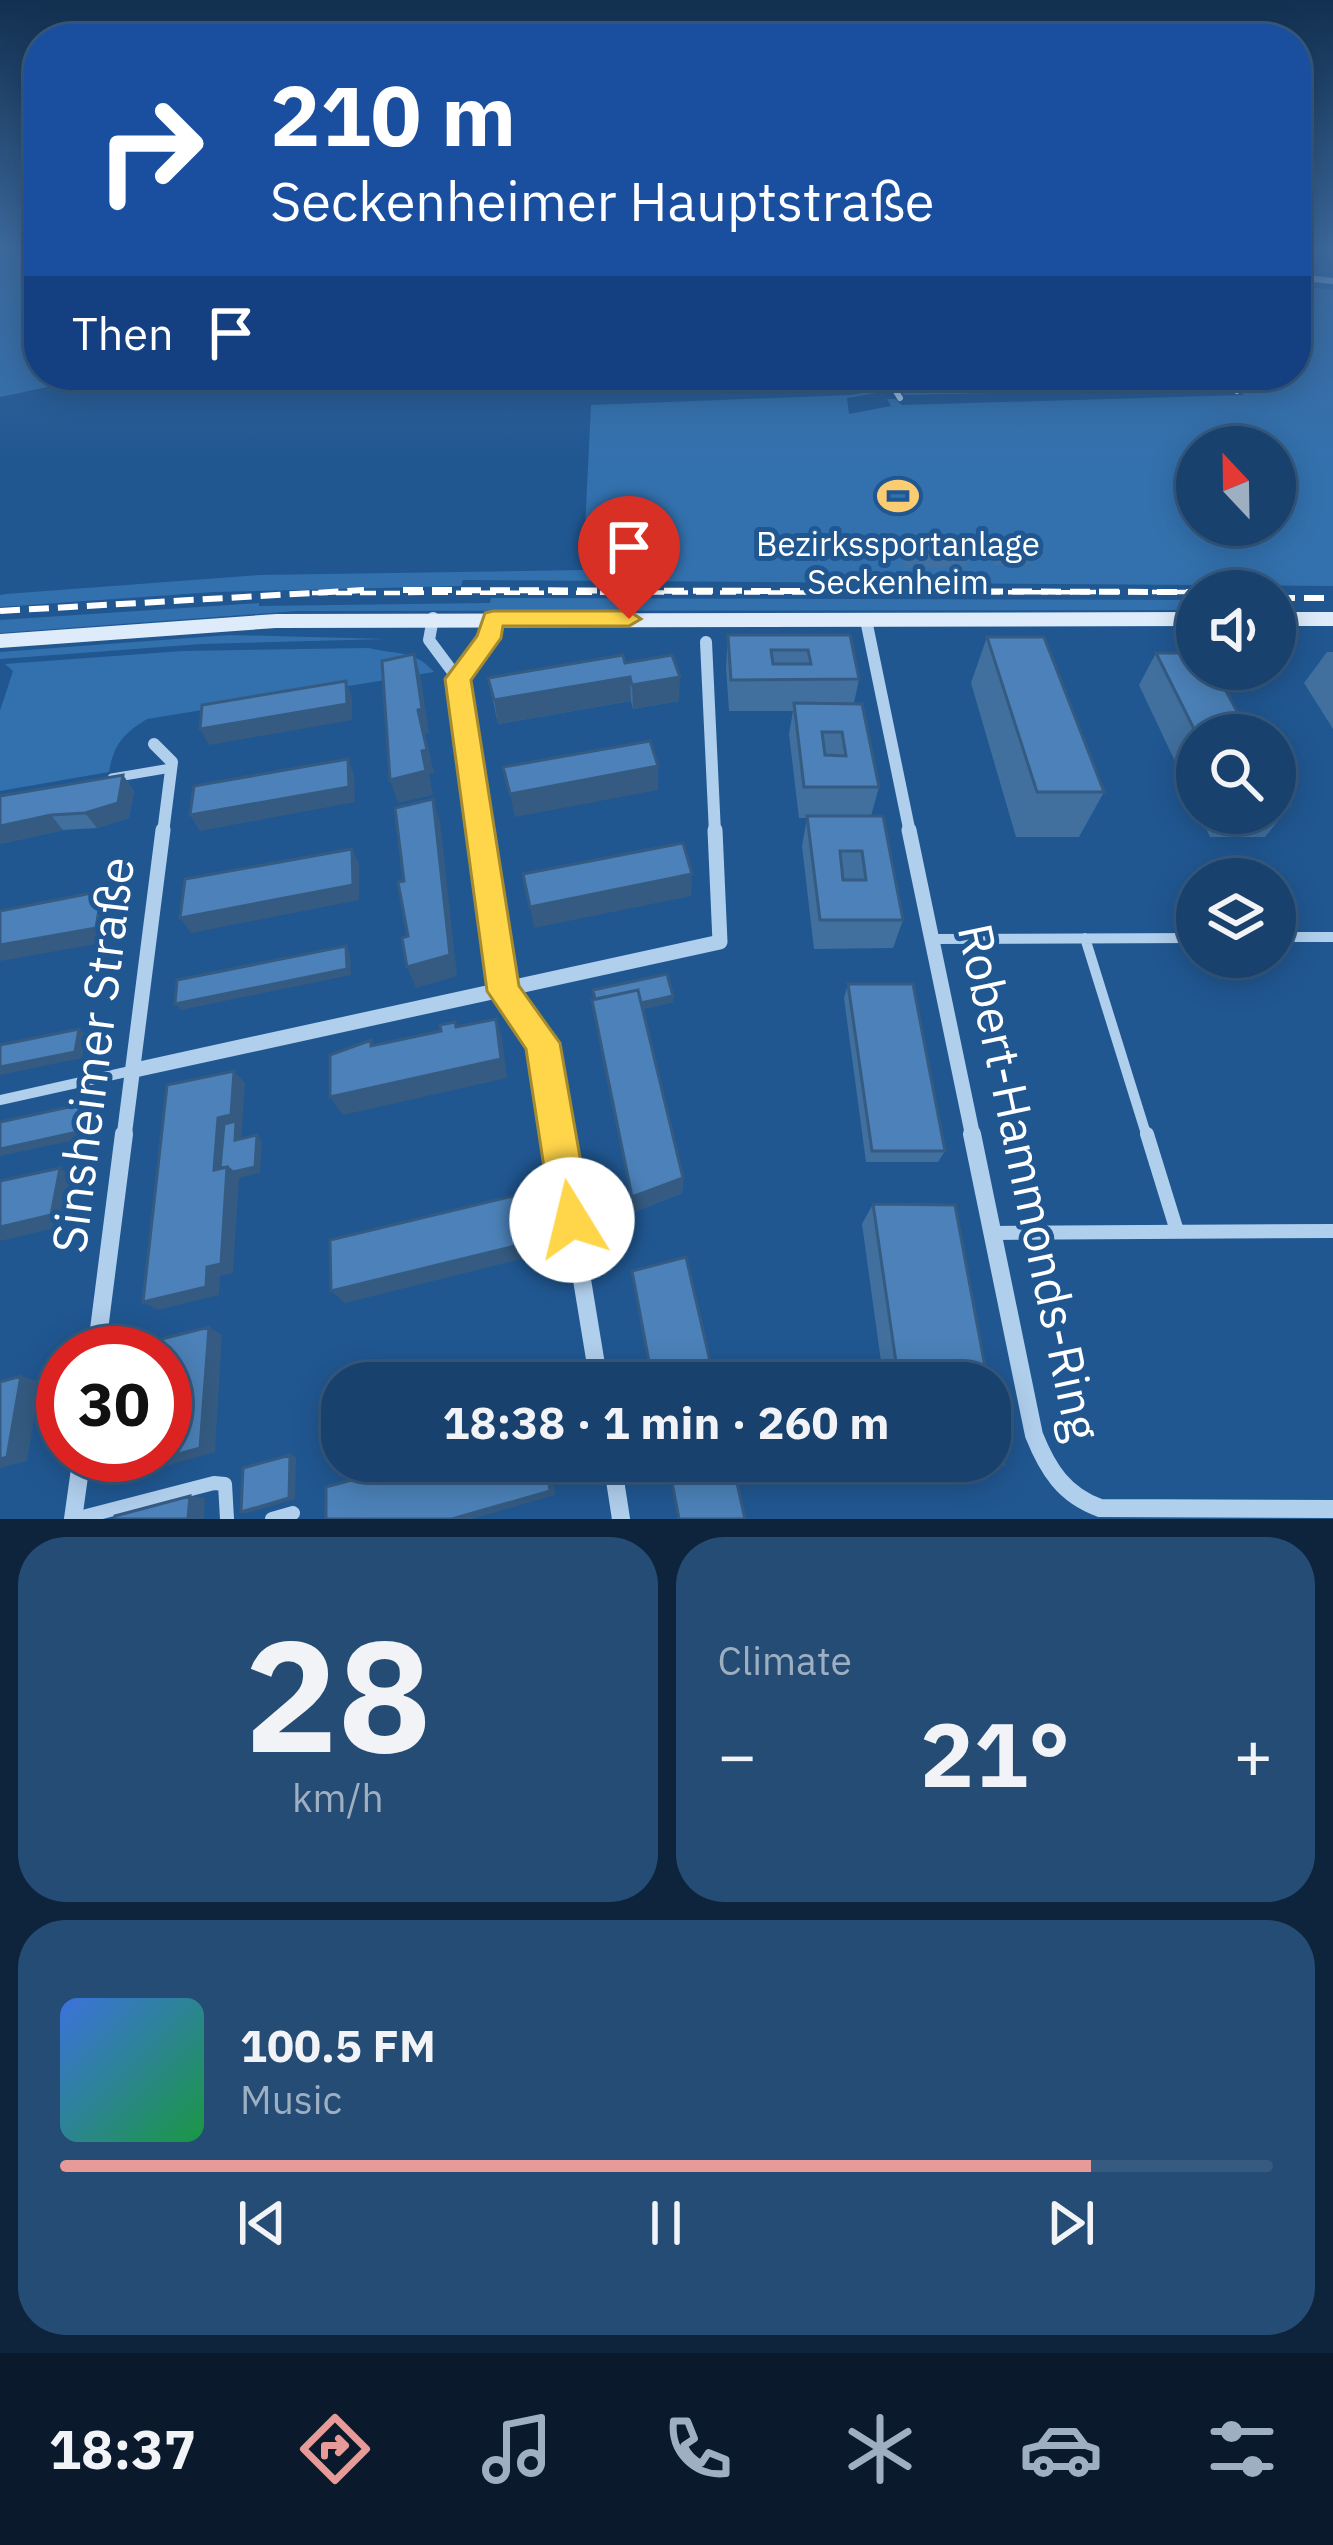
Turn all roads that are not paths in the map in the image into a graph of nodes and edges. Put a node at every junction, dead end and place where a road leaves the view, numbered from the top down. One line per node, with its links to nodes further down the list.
1 (895, 390): 2 (lane)
2 (900, 398)
3 (493, 618): 4 (main road); 7 (main road); 11 (street)
4 (433, 619): 9 (main road); 11 (street)
5 (1296, 619): 6 (main road)
6 (1333, 619)
7 (866, 620): 8 (main road); 17 (street, Robert-Hammonds-Ring)
8 (1176, 620)
9 (0, 641)
10 (706, 642): 20 (street)
11 (458, 679): 20 (street)
12 (154, 744): 13 (street)
13 (171, 768): 14 (lane); 21 (street, Sinsheimer Straße)
14 (107, 779)
15 (1296, 937): 16 (lane)
16 (1333, 937)
17 (932, 938): 18 (lane); 25 (street, Robert-Hammonds-Ring)
18 (1084, 938): 19 (lane); 23 (lane)
19 (1176, 938)
20 (503, 991): 21 (street); 27 (street)
21 (135, 1070): 22 (lane); 26 (street, Sinsheimer Straße)
22 (0, 1100)
23 (1177, 1231): 24 (lane); 25 (lane)
24 (1333, 1231)
25 (993, 1233): 30 (street, Robert-Hammonds-Ring)
26 (100, 1326)
27 (595, 1362)
28 (79, 1482): 32 (street)
29 (615, 1482): 35 (street)
30 (1333, 1509)
31 (293, 1513): 34 (lane)
32 (74, 1519): 33 (lane)
33 (227, 1519)
34 (272, 1519)
35 (621, 1519)

